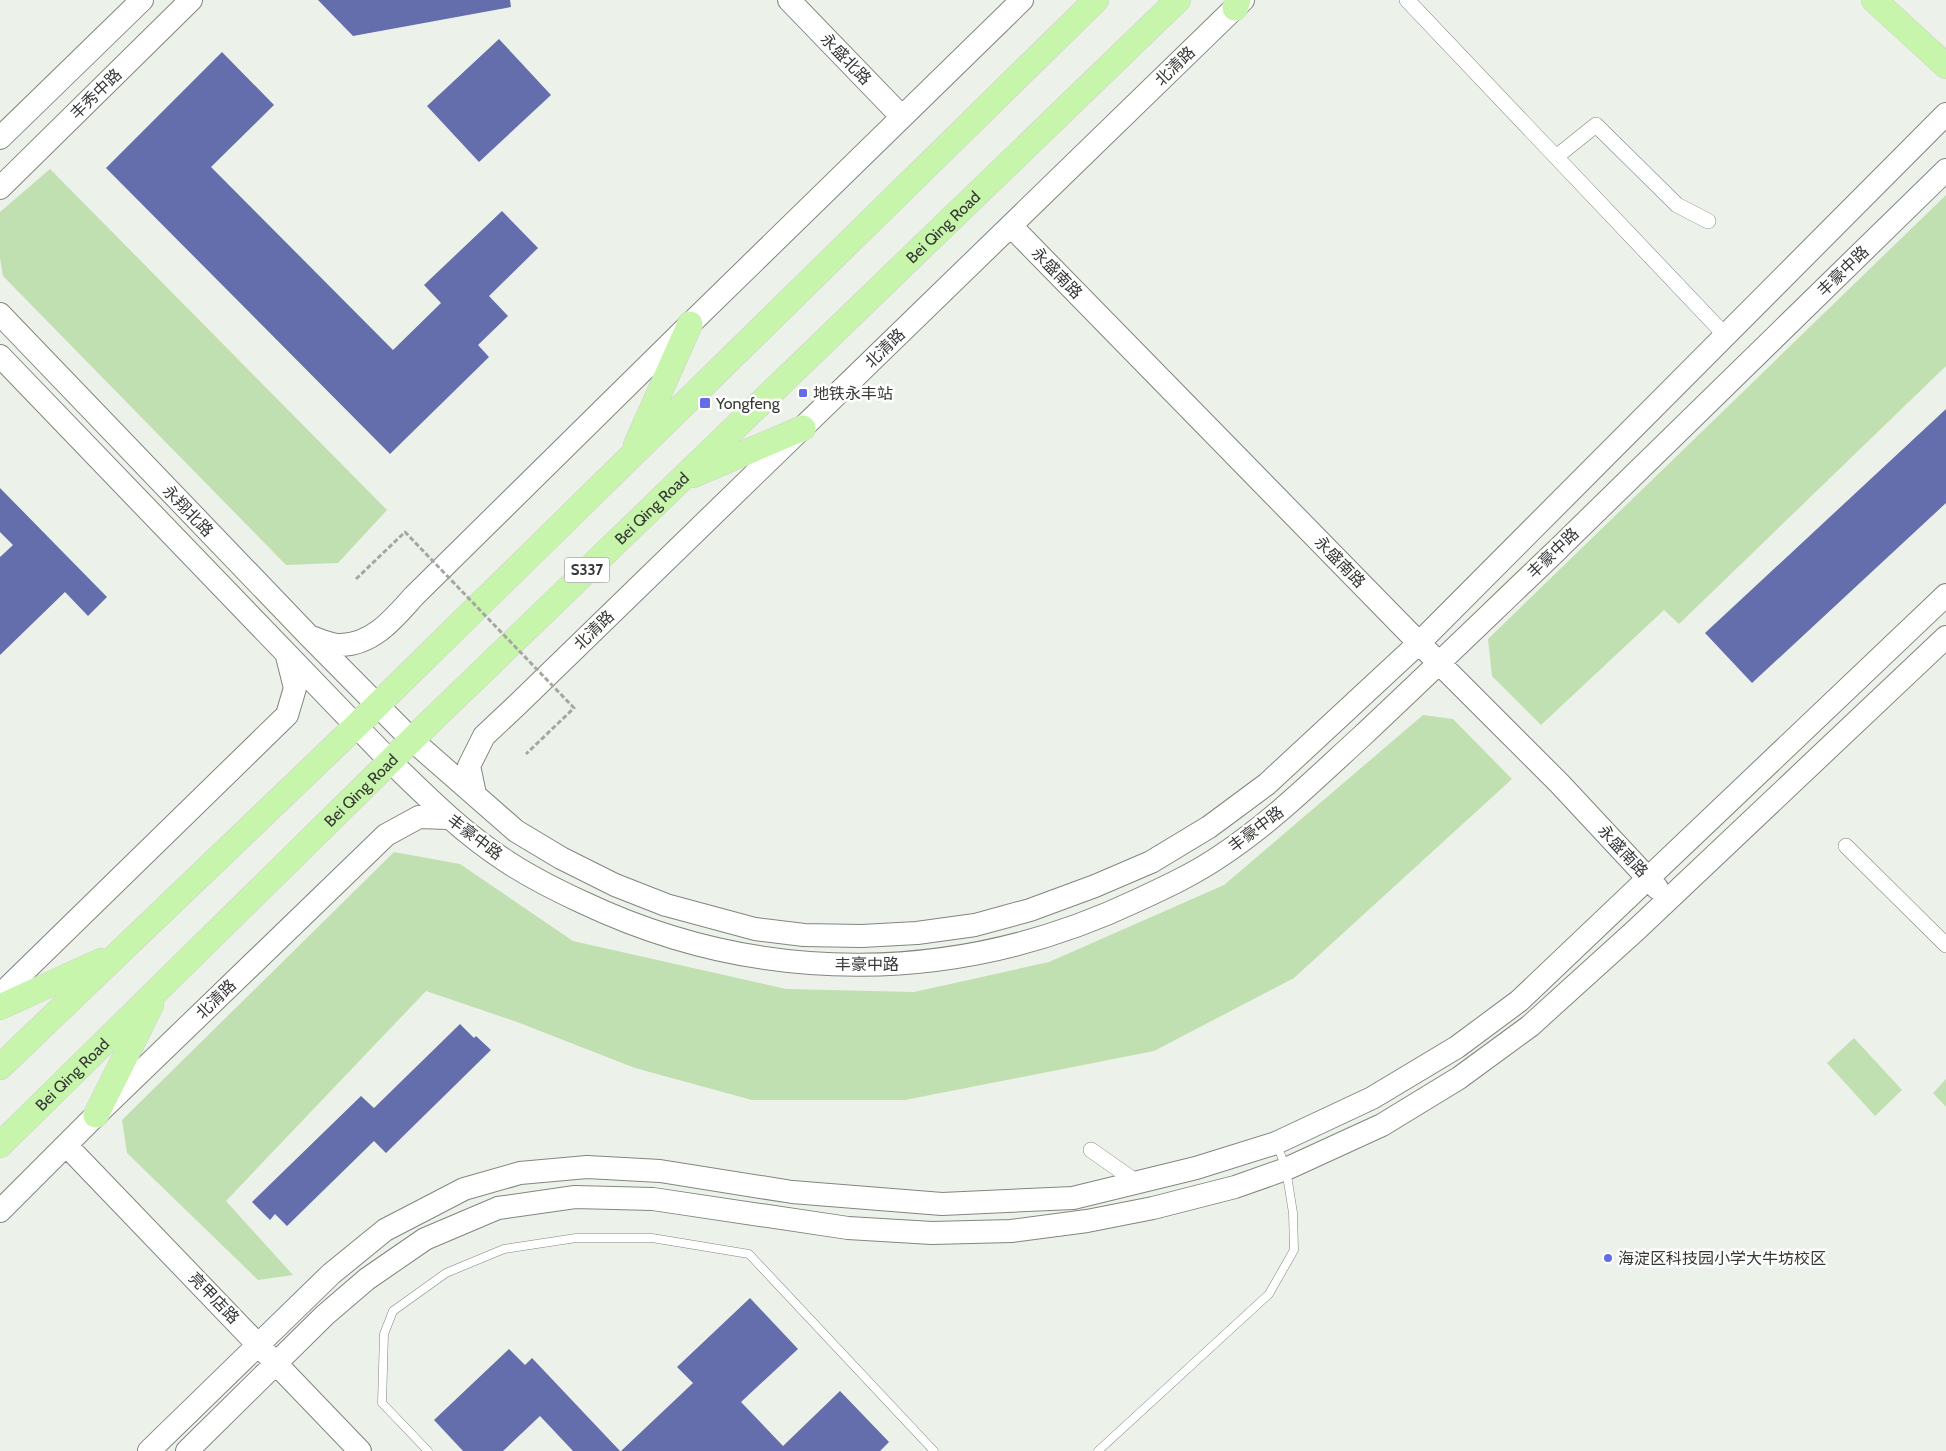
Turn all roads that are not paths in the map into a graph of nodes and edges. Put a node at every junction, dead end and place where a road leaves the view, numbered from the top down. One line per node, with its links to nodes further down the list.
1 (142, 0): 13 (street)
2 (191, 0): 16 (street, 丰秀中路)
3 (790, 0): 12 (street, 永盛北路)
4 (1022, 0): 12 (street)
5 (1096, 0): 24 (main road)
6 (1178, 0): 25 (main road, Bei Qing Road / S337)
7 (1407, 0): 14 (street)
8 (1874, 0): 10 (main road)
9 (1239, 3): 18 (street, 北清路)
10 (1946, 66)
11 (1946, 114): 21 (street, 丰豪中路)
12 (902, 117): 20 (street)
13 (0, 138)
14 (1556, 157): 17 (street); 21 (street)
15 (1946, 170): 31 (street, 丰豪中路)
16 (0, 188)
17 (1708, 221)
18 (1010, 226): 23 (street, 北清路); 29 (street, 永盛南路)
19 (0, 314): 27 (street, 永翔北路)
20 (690, 324): 24 (main road); 27 (street)
21 (1725, 335): 29 (street, 丰豪中路)
22 (0, 356): 30 (street, 永翔北路)
23 (803, 428): 25 (main road); 36 (street, 北清路)
24 (630, 457): 32 (main road)
25 (679, 481): 34 (main road, Bei Qing Road / S337)
26 (1946, 594): 39 (street)
27 (309, 636): 32 (street, 永翔北路)
28 (1946, 637): 40 (street)
29 (1419, 643): 31 (street, 永盛南路); 36 (street, 丰豪中路)
30 (286, 653): 33 (street, 永翔北路); 44 (street)
31 (1440, 664): 37 (street, 丰豪中路); 39 (street, 永盛南路)
32 (378, 705): 33 (main road); 34 (street, 丰豪中路)
33 (356, 726): 35 (street, 丰豪中路); 42 (main road)
34 (412, 740): 35 (main road, Bei Qing Road / S337); 36 (street, 丰豪中路)
35 (390, 761): 37 (street, 丰豪中路); 43 (main road, Bei Qing Road / S337)
36 (476, 794)
37 (448, 818): 47 (street, 北清路)
38 (1846, 846): 41 (street)
39 (1648, 878): 40 (street, 永盛南路); 48 (street)
40 (1668, 899): 52 (street)
41 (1946, 945)
42 (119, 952): 45 (main road); 46 (main road)
43 (161, 986): 47 (main road); 49 (main road, Bei Qing Road / S337)
44 (0, 995)
45 (0, 1007)
46 (0, 1067)
47 (96, 1115): 50 (street, 北清路)
48 (1276, 1143): 52 (lane); 53 (street)
49 (0, 1145)
50 (66, 1145): 54 (street, 北清路); 55 (street, 亮甲店路)
51 (1091, 1150): 53 (street)
52 (1286, 1169): 56 (street); 62 (lane)
53 (1138, 1184): 55 (street)
54 (0, 1211)
55 (259, 1344): 56 (street, 亮甲店路); 57 (street)
56 (277, 1363): 58 (street); 59 (street, 亮甲店路)
57 (149, 1451)
58 (187, 1451)
59 (360, 1451)
60 (428, 1451): 61 (lane)
61 (934, 1451)
62 (1098, 1451)

